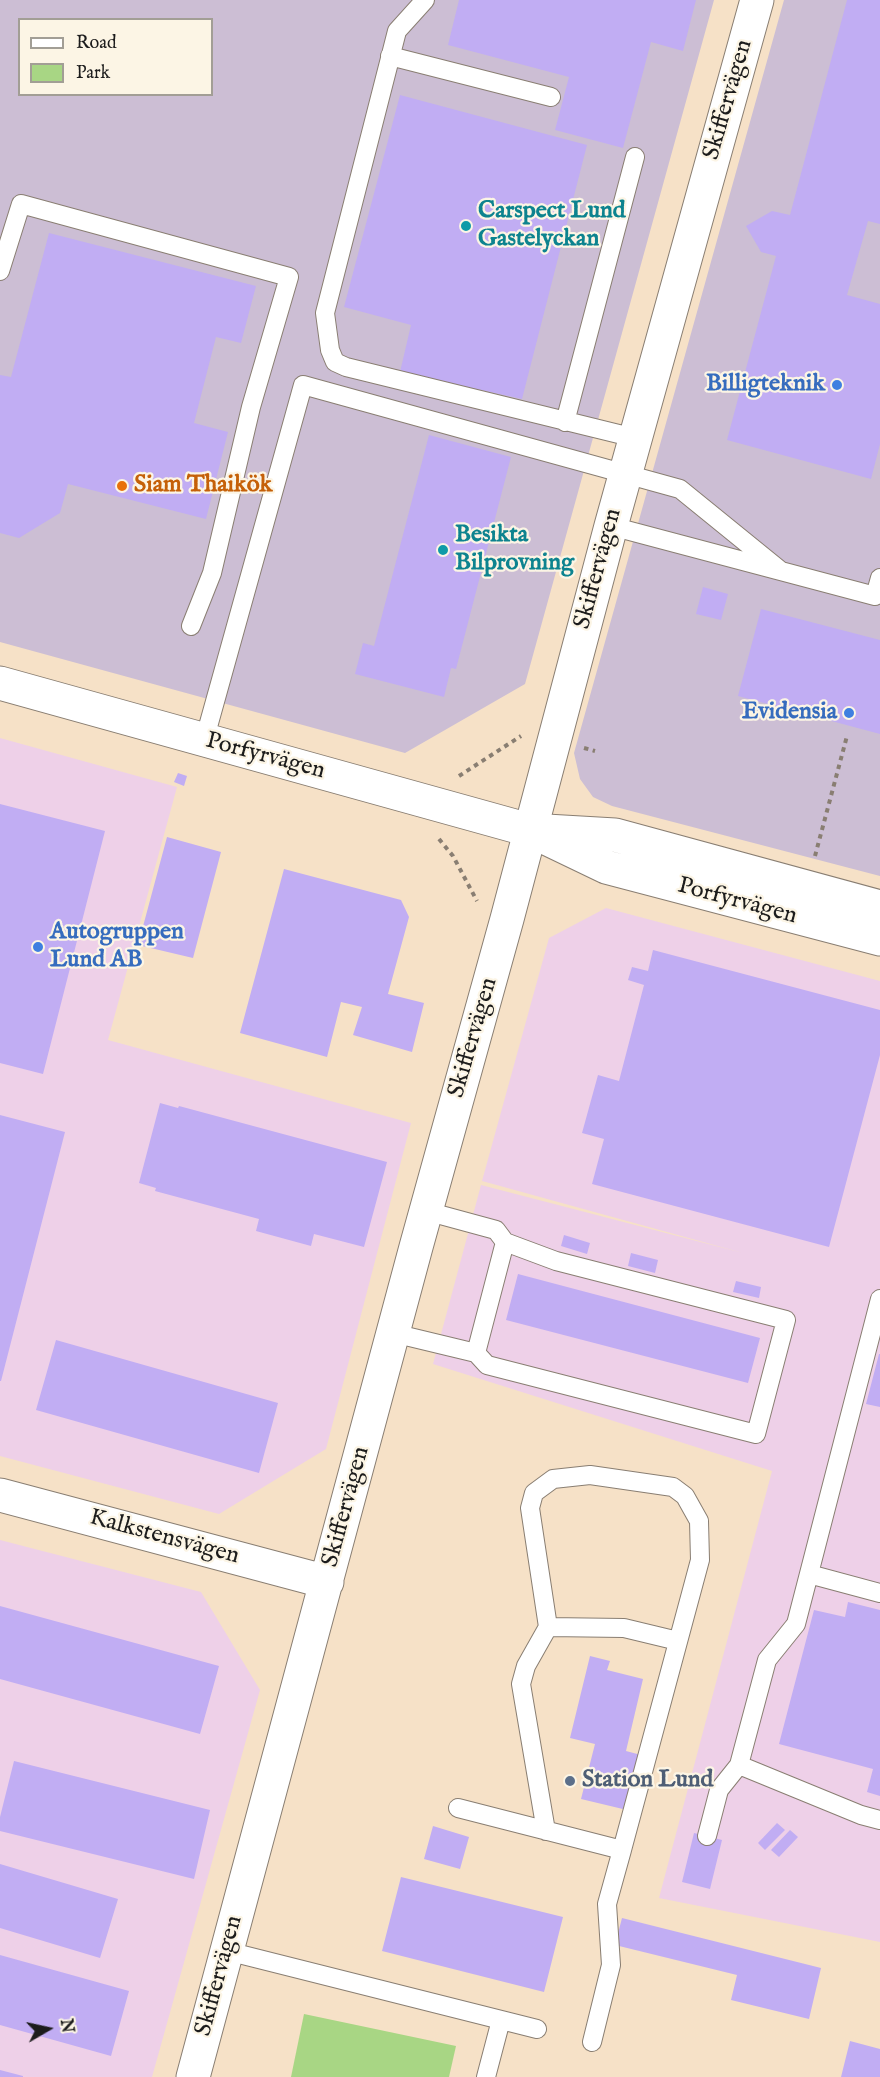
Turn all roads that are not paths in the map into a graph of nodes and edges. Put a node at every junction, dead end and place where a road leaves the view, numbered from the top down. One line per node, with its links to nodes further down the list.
1 (425, 0): 3 (lane)
2 (757, 0): 8 (street, Skiffervägen)
3 (390, 56): 4 (lane); 7 (lane)
4 (551, 97)
5 (635, 158): 7 (lane)
6 (0, 271): 13 (lane)
7 (566, 422): 8 (lane)
8 (635, 438): 9 (street, Skiffervägen)
9 (625, 474): 10 (street, Skiffervägen); 11 (lane); 15 (lane)
10 (610, 526): 11 (lane); 16 (street, Skiffervägen)
11 (781, 571): 12 (lane)
12 (880, 578)
13 (191, 626)
14 (0, 684): 15 (street, Porfyrvägen)
15 (204, 741): 16 (street, Porfyrvägen)
16 (530, 830): 17 (street, Porfyrvägen); 18 (street, Porfyrvägen); 19 (street, Skiffervägen)
17 (880, 907)
18 (880, 939)
19 (426, 1211): 20 (lane); 22 (street, Skiffervägen)
20 (505, 1242): 23 (lane); 23 (lane)
21 (880, 1299): 25 (lane)
22 (393, 1333): 23 (lane); 26 (street, Skiffervägen)
23 (476, 1353)
24 (0, 1496): 26 (street, Kalkstensvägen)
25 (809, 1574): 27 (lane); 30 (lane)
26 (327, 1581): 36 (street, Skiffervägen)
27 (880, 1593)
28 (548, 1627): 29 (lane); 29 (lane); 33 (lane)
29 (678, 1641): 35 (lane)
30 (739, 1765): 32 (lane); 34 (lane)
31 (458, 1808): 33 (lane)
32 (880, 1820)
33 (546, 1831): 35 (lane)
34 (707, 1836)
35 (622, 1850): 39 (lane)
36 (227, 1951): 37 (lane); 40 (street, Skiffervägen)
37 (501, 2020): 38 (lane); 41 (lane)
38 (537, 2029)
39 (592, 2042)
40 (193, 2077)
41 (486, 2077)

